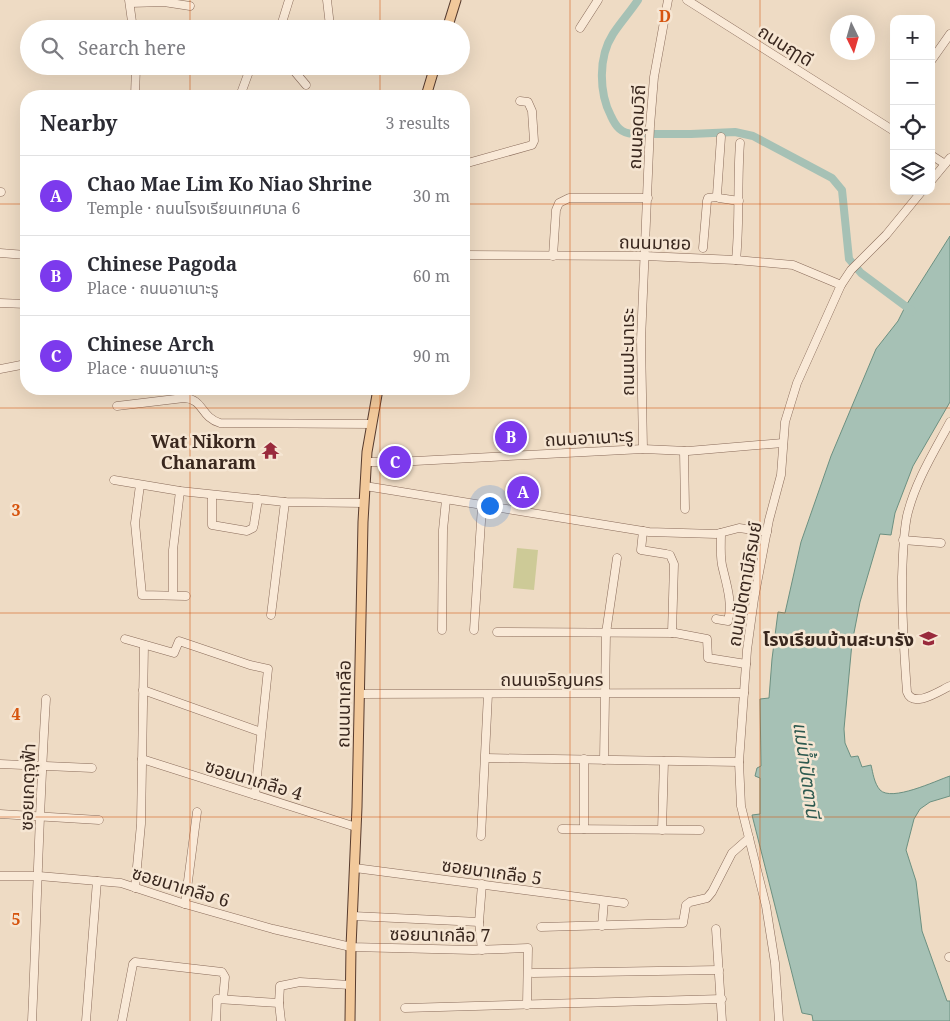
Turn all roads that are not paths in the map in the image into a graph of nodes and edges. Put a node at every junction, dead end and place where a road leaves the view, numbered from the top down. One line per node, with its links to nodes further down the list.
1 (289, 0): 10 (street)
2 (327, 0): 11 (street)
3 (456, 0): 12 (main road)
4 (598, 0): 13 (street)
5 (668, 0): 34 (street, ถนนอุดมวิถี)
6 (687, 0): 25 (street, ถนนฤๅดี)
7 (129, 2): 8 (street); 9 (street)
8 (190, 6)
9 (132, 20)
10 (283, 20)
11 (329, 20)
12 (450, 20)
13 (580, 28)
14 (950, 34): 15 (street)
15 (932, 60)
16 (136, 75): 21 (street)
17 (248, 75): 22 (street)
18 (298, 75): 20 (street)
19 (432, 75): 23 (main road)
20 (306, 85)
21 (135, 90)
22 (242, 90)
23 (428, 90)
24 (520, 101): 30 (street)
25 (890, 128)
26 (721, 137): 33 (street)
27 (740, 143): 35 (street)
28 (935, 156): 29 (street)
29 (948, 161): 31 (street)
30 (470, 162)
31 (935, 176)
32 (919, 195): 43 (street, ถนนปัตตานีภิรมย์)
33 (717, 197): 35 (street); 36 (street)
34 (648, 198): 40 (street); 41 (street, ถนนอุดมวิถี)
35 (739, 201): 42 (street)
36 (703, 248)
37 (0, 253): 38 (street)
38 (20, 255)
39 (470, 255): 40 (street, ถนนมายอ)
40 (553, 256): 41 (street, ถนนมายอ)
41 (645, 256): 42 (street, ถนนมายอ); 55 (street, ถนนปะนาเระ)
42 (736, 260): 43 (street, ถนนมายอ)
43 (841, 285): 54 (street, ถนนปัตตานีภิรมย์)
44 (0, 303): 45 (street)
45 (20, 304)
46 (20, 365): 47 (street)
47 (0, 369)
48 (192, 395): 50 (street)
49 (377, 395): 53 (main road, ถนนนาเกลือ)
50 (192, 398): 51 (street); 53 (street)
51 (117, 406)
52 (950, 422): 72 (street)
53 (372, 424): 57 (main road, ถนนนาเกลือ)
54 (783, 443): 56 (street, ถนนอาเนาะรู); 70 (street, ถนนปัตตานีภิรมย์)
55 (643, 449): 56 (street, ถนนอาเนาะรู); 57 (street, ถนนอาเนาะรู)
56 (684, 451): 68 (street)
57 (366, 462): 60 (main road, ถนนนาเกลือ)
58 (114, 480): 59 (street)
59 (140, 484): 61 (street); 75 (street)
60 (365, 486): 64 (street); 66 (main road, ถนนนาเกลือ)
61 (180, 491): 62 (street); 75 (street)
62 (212, 494): 63 (street); 63 (street)
63 (258, 500): 65 (street)
64 (446, 500): 67 (street); 79 (street)
65 (285, 502): 66 (street); 77 (street)
66 (364, 503): 90 (main road, ถนนนาเกลือ)
67 (482, 506): 69 (street); 80 (street)
68 (685, 509)
69 (643, 531): 71 (street); 83 (street)
70 (767, 532): 71 (street); 86 (street, ถนนปัตตานีภิรมย์)
71 (721, 533): 78 (street)
72 (903, 540): 73 (street); 87 (street)
73 (941, 543)
74 (617, 558): 82 (street)
75 (173, 595): 76 (street)
76 (186, 596)
77 (272, 616)
78 (716, 619)
79 (442, 630)
80 (474, 630)
81 (497, 632): 82 (street)
82 (606, 633): 83 (street); 92 (street)
83 (672, 633): 86 (street)
84 (125, 639): 85 (street)
85 (144, 645): 88 (street); 94 (street)
86 (746, 664): 89 (street, ถนนปัตตานีภิรมย์)
87 (950, 686)
88 (143, 690): 94 (street); 96 (street)
89 (744, 693): 92 (street, ถนนเจริญนคร); 100 (street, ถนนปัตตานีภิรมย์)
90 (359, 694): 91 (street, ถนนเจริญนคร); 109 (main road, ถนนนาเกลือ)
91 (488, 694): 92 (street, ถนนเจริญนคร); 95 (street)
92 (606, 694): 98 (street)
93 (46, 699): 102 (street, ซอยเกตุจุฟ้า)
94 (261, 732): 104 (street)
95 (486, 758): 97 (street); 114 (street)
96 (142, 759): 104 (street, ซอยนาเกลือ 4); 121 (street)
97 (584, 759): 98 (street); 111 (street)
98 (604, 760): 99 (street)
99 (664, 761): 100 (street); 112 (street)
100 (739, 762): 115 (street, ถนนปัตตานีภิรมย์)
101 (0, 764): 102 (street)
102 (42, 766): 103 (street); 107 (street, ซอยเกตุจุฟ้า)
103 (92, 768)
104 (255, 795): 109 (street, ซอยนาเกลือ 4)
105 (197, 812): 124 (street)
106 (0, 814): 107 (street)
107 (40, 815): 108 (street); 118 (street, ซอยเกตุจุฟ้า)
108 (98, 820)
109 (356, 826): 116 (main road, ถนนนาเกลือ)
110 (562, 829): 111 (street)
111 (584, 829): 112 (street)
112 (662, 830): 113 (street)
113 (700, 830)
114 (481, 836)
115 (749, 838): 127 (street); 147 (street, ถนนปัตตานีภิรมย์)
116 (355, 868): 120 (street, ซอยนาเกลือ 5); 125 (main road, ถนนนาเกลือ)
117 (0, 876): 118 (street, ซอยนาเกลือ 6)
118 (39, 876): 119 (street, ซอยนาเกลือ 6); 140 (street, ซอยเกตุจุฟ้า)
119 (97, 881): 121 (street, ซอยนาเกลือ 6); 141 (street)
120 (482, 884): 122 (street, ซอยนาเกลือ 5); 126 (street)
121 (135, 888): 124 (street, ซอยนาเกลือ 6)
122 (604, 900): 123 (street, ซอยนาเกลือ 5); 127 (street)
123 (624, 903)
124 (185, 904): 130 (street, ซอยนาเกลือ 6)
125 (353, 916): 126 (street); 130 (main road, ถนนนาเกลือ)
126 (480, 922): 131 (street)
127 (602, 926): 128 (street)
128 (541, 927)
129 (716, 930): 132 (street)
130 (351, 947): 131 (street, ซอยนาเกลือ 7); 134 (main road, ถนนนาเกลือ)
131 (482, 950): 138 (street, ซอยนาเกลือ 7)
132 (719, 970): 133 (street); 136 (street)
133 (533, 973)
134 (350, 985): 137 (street); 145 (main road, ถนนนาเกลือ)
135 (223, 999): 137 (street); 142 (street); 143 (street)
136 (722, 999): 138 (street); 146 (street)
137 (279, 1003): 144 (street)
138 (527, 1005): 139 (street)
139 (405, 1008)
140 (32, 1021)
141 (86, 1021)
142 (122, 1021)
143 (216, 1021)
144 (281, 1021)
145 (350, 1021)
146 (722, 1021)
147 (778, 1021)

